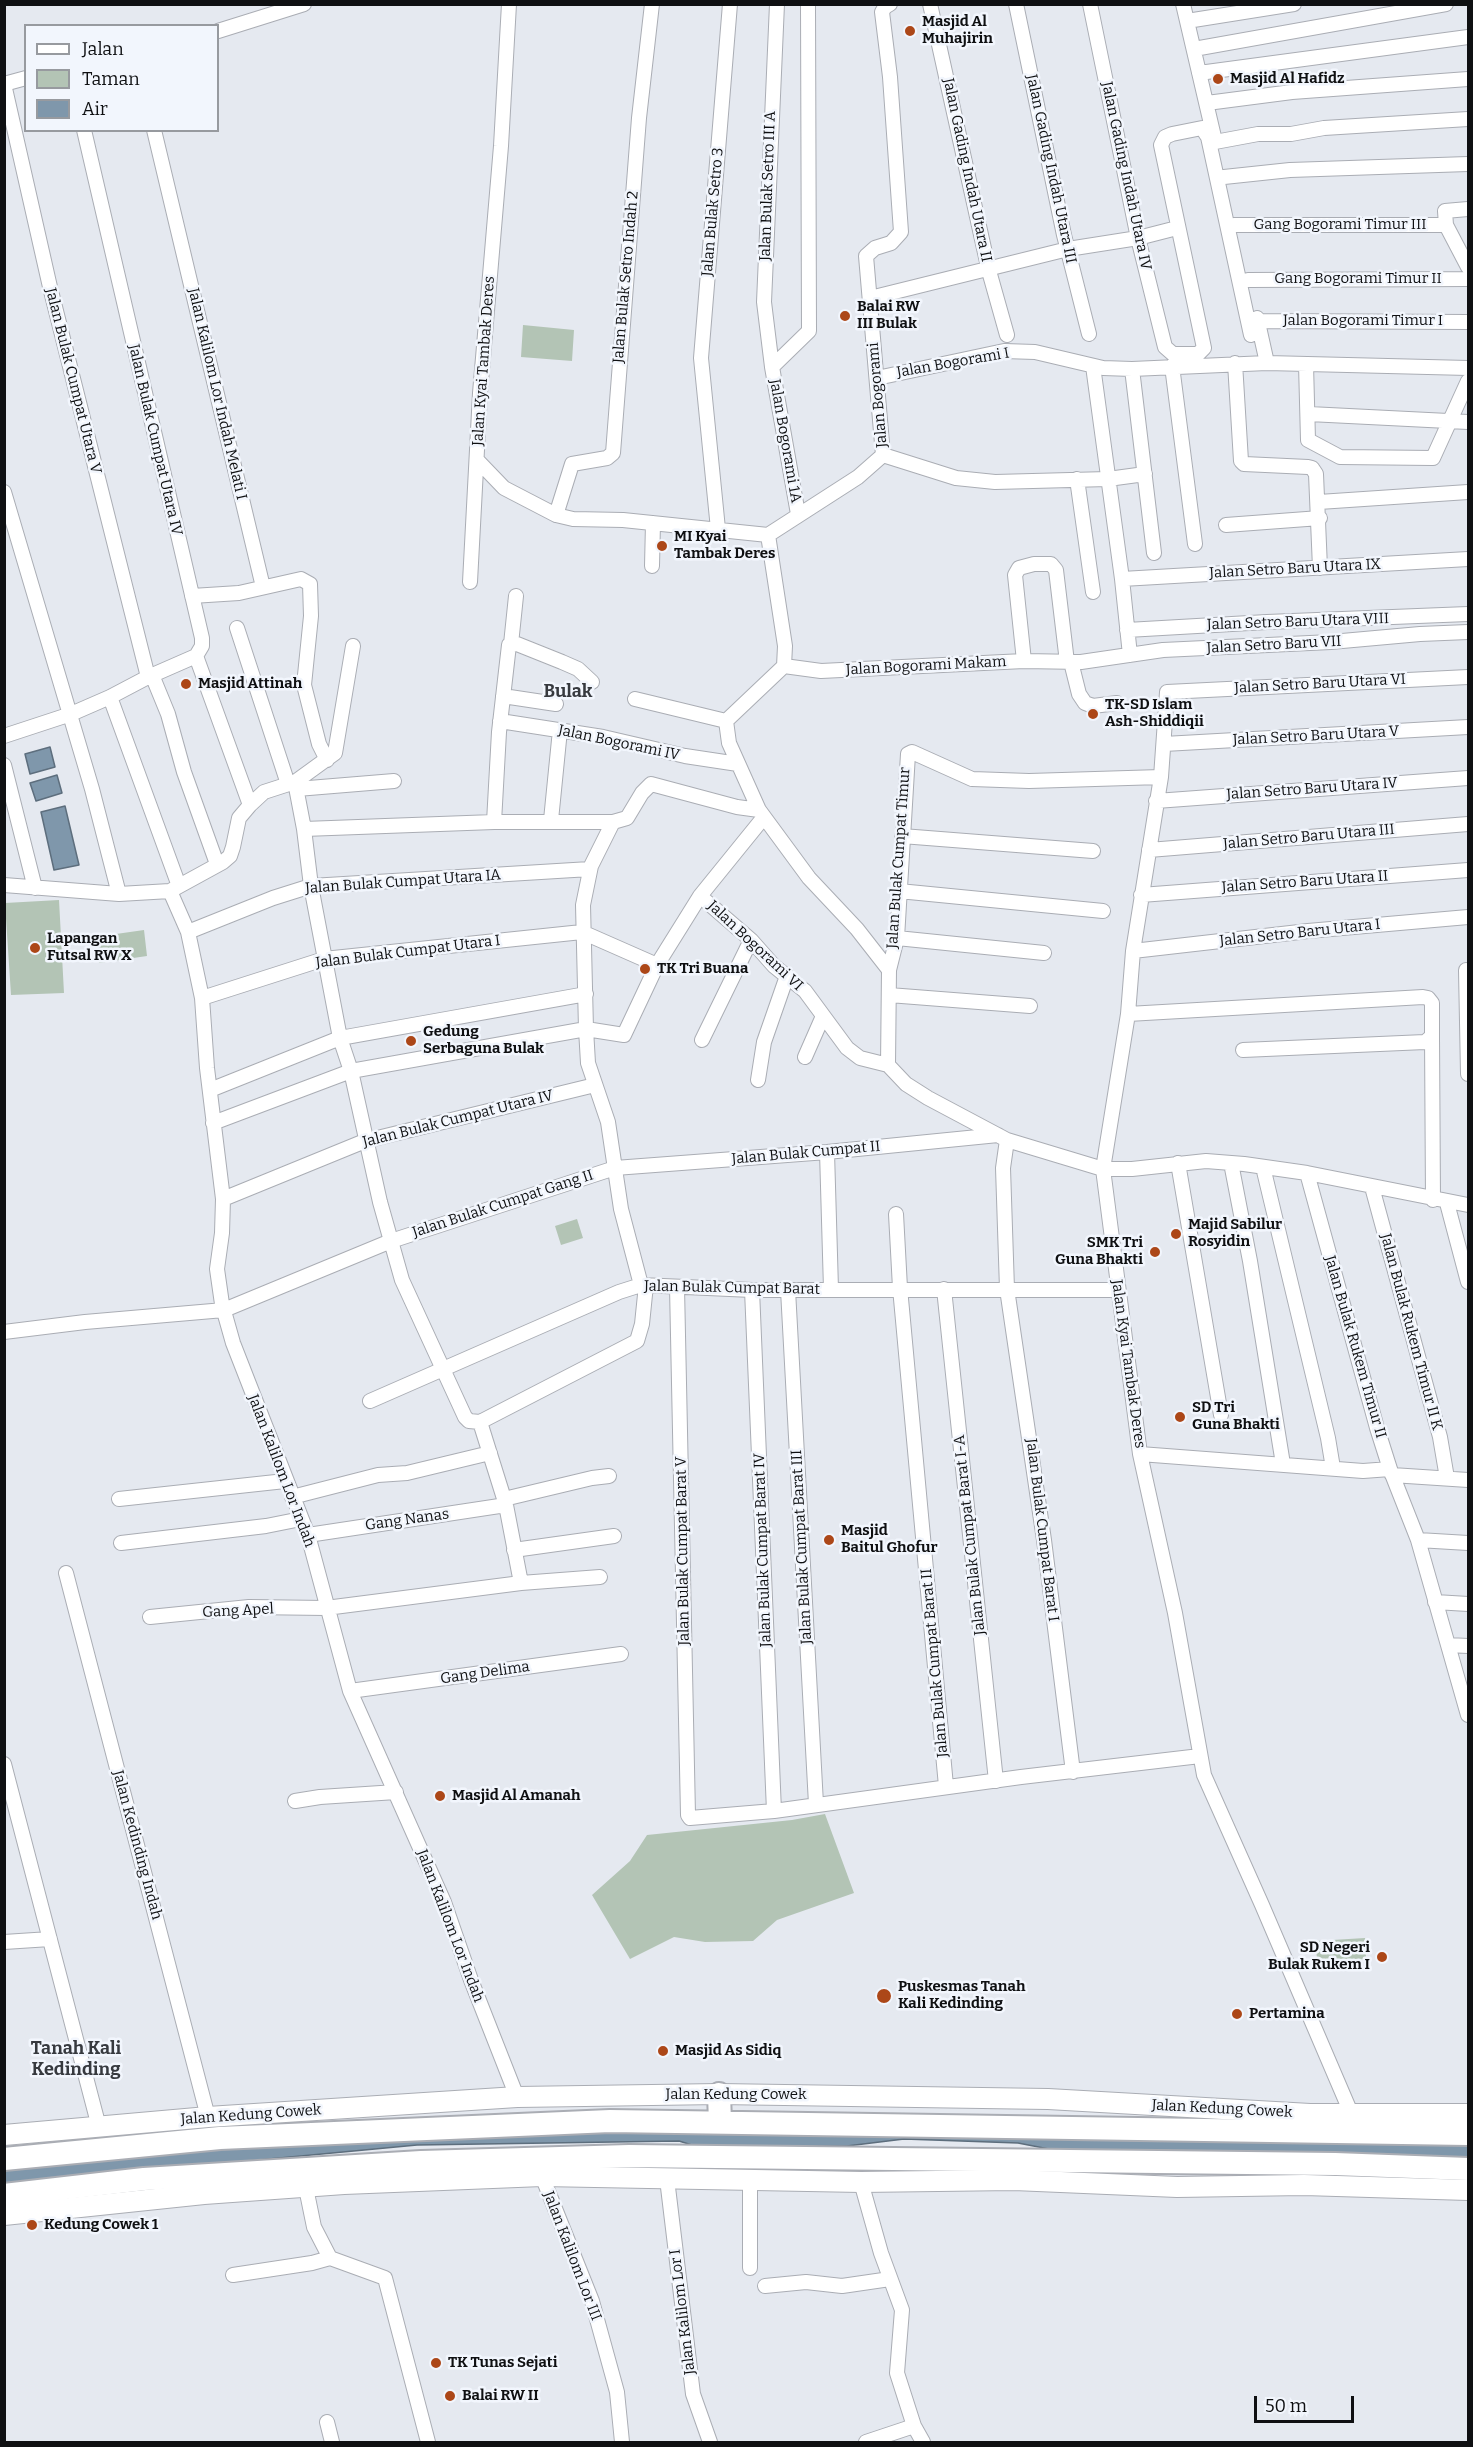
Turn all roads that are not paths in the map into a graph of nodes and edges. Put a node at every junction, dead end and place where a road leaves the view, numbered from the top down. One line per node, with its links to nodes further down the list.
1 (304, 4): 15 (street)
2 (508, 4): 60 (street, Jalan Kyai Tambak Deres)
3 (652, 4): 68 (street, Jalan Bulak Setro Indah 2)
4 (730, 4): 72 (street, Jalan Bulak Setro 3)
5 (777, 4): 51 (street, Jalan Bulak Setro III A)
6 (808, 4): 51 (street)
7 (890, 4): 40 (street, Jalan Bogorami)
8 (930, 4): 37 (street, Jalan Gading Indah Utara II)
9 (1016, 4): 34 (street, Jalan Gading Indah Utara III)
10 (1090, 4): 33 (street, Jalan Gading Indah Utara IV)
11 (1184, 4): 14 (street)
12 (1294, 4): 14 (street)
13 (1446, 4): 17 (street)
14 (1187, 21): 17 (street)
15 (219, 31)
16 (1468, 37): 18 (street)
17 (1194, 50): 18 (street)
18 (1199, 73): 22 (street)
19 (24, 79): 21 (street)
20 (1468, 79): 22 (street)
21 (4, 84): 96 (street, Jalan Bulak Cumpat Utara V)
22 (1207, 103): 26 (street)
23 (1468, 118): 26 (street)
24 (84, 132): 83 (street, Jalan Bulak Cumpat Utara IV)
25 (154, 132): 81 (street, Jalan Kalilom Lor Indah Melati I)
26 (1215, 142): 28 (street)
27 (1468, 164): 28 (street)
28 (1224, 177): 30 (street)
29 (1468, 209): 31 (street)
30 (1234, 225): 31 (street, Gang Bogorami Timur III); 39 (street)
31 (1446, 225): 35 (street)
32 (1177, 228): 33 (street); 33 (street, Jalan Gading Indah Utara IV); 44 (street)
33 (1138, 238): 34 (street)
34 (1068, 249): 37 (street); 43 (street, Jalan Gading Indah Utara III)
35 (1465, 252): 36 (street)
36 (1468, 267)
37 (989, 271): 40 (street); 45 (street, Jalan Gading Indah Utara II)
38 (1468, 279): 39 (street, Gang Bogorami Timur II)
39 (1248, 280): 41 (street)
40 (870, 298): 54 (street, Jalan Bogorami)
41 (1257, 321): 42 (street, Jalan Bogorami Timur I); 47 (street)
42 (1468, 322)
43 (1089, 334)
44 (1251, 334)
45 (1007, 335)
46 (1235, 363): 47 (street, Jalan Bogorami I); 50 (street, Jalan Bogorami I); 66 (street)
47 (1267, 363): 48 (street, Jalan Bogorami I)
48 (1306, 364): 52 (street, Jalan Bogorami I); 56 (street)
49 (1093, 366): 53 (street, Jalan Bogorami I); 54 (street, Jalan Bogorami I); 63 (street)
50 (1172, 366): 53 (street, Jalan Bogorami I); 74 (street)
51 (772, 367): 67 (street, Jalan Bogorami 1A)
52 (1468, 368)
53 (1132, 369): 61 (street)
54 (877, 378): 59 (street, Jalan Bogorami)
55 (1468, 381): 58 (street)
56 (1308, 414): 58 (street); 58 (street)
57 (1468, 422): 58 (street)
58 (1451, 423)
59 (883, 455): 62 (street); 67 (street, Jalan Bogorami)
60 (478, 461): 68 (street, Jalan Kyai Tambak Deres); 80 (street)
61 (1145, 474): 63 (street); 75 (street)
62 (1077, 479): 63 (street); 82 (street)
63 (1108, 479): 79 (street)
64 (4, 492): 104 (street)
65 (1468, 492): 66 (street)
66 (1319, 502): 69 (street)
67 (798, 514): 73 (street, Jalan Bogorami)
68 (556, 515): 70 (street, Jalan Kyai Tambak Deres)
69 (1320, 518): 71 (street); 78 (street)
70 (653, 523): 72 (street, Jalan Kyai Tambak Deres); 77 (street)
71 (1226, 525)
72 (718, 529): 73 (street, Jalan Kyai Tambak Deres)
73 (768, 535): 95 (street)
74 (1195, 544)
75 (1154, 553)
76 (1468, 559): 78 (street, Jalan Setro Baru Utara IX)
77 (652, 566)
78 (1320, 568): 79 (street, Jalan Setro Baru Utara IX)
79 (1122, 579): 87 (street)
80 (470, 582)
81 (263, 587): 83 (street); 111 (street)
82 (1093, 592)
83 (192, 596): 92 (street, Jalan Bulak Cumpat Utara IV)
84 (516, 596): 89 (street)
85 (1468, 614): 87 (street, Jalan Setro Baru Utara VIII)
86 (237, 628): 117 (street)
87 (1127, 630): 91 (street)
88 (1468, 632): 91 (street, Jalan Setro Baru VII)
89 (512, 644): 98 (street); 99 (street)
90 (353, 646): 111 (street)
91 (1130, 655): 94 (street, Jalan Setro Baru VII)
92 (196, 656): 96 (street); 119 (street)
93 (1024, 661): 94 (street, Jalan Bogorami Makam); 94 (street); 95 (street, Jalan Bogorami Makam)
94 (1073, 662): 102 (street)
95 (784, 666): 106 (street)
96 (150, 676): 100 (street); 129 (street, Jalan Bulak Cumpat Utara V)
97 (1468, 677): 110 (street, Jalan Setro Baru Utara VI)
98 (592, 682)
99 (504, 696): 103 (street); 105 (street)
100 (110, 697): 104 (street); 135 (street)
101 (635, 699): 106 (street)
102 (1117, 703)
103 (556, 704)
104 (71, 714): 109 (street); 137 (street)
105 (500, 721): 108 (street, Jalan Bogorami IV); 122 (street)
106 (726, 721): 112 (street)
107 (1468, 727): 110 (street, Jalan Setro Baru Utara V)
108 (560, 730): 112 (street, Jalan Bogorami IV); 121 (street)
109 (4, 736)
110 (1164, 744): 114 (street)
111 (327, 760): 117 (street)
112 (738, 764): 120 (street)
113 (4, 765): 134 (street)
114 (1161, 777): 118 (street); 126 (street, Jalan Bulak Cumpat Timur)
115 (1468, 778): 118 (street, Jalan Setro Baru Utara IV)
116 (394, 781): 117 (street)
117 (293, 785): 119 (street); 125 (street)
118 (1156, 801): 127 (street)
119 (250, 806): 129 (street)
120 (762, 813): 123 (street); 139 (street); 150 (street)
121 (551, 820): 122 (street); 123 (street)
122 (494, 822): 125 (street)
123 (613, 822): 130 (street)
124 (1468, 824): 127 (street, Jalan Setro Baru Utara III)
125 (304, 829): 133 (street)
126 (902, 836): 128 (street); 136 (street, Jalan Bulak Cumpat Timur)
127 (1149, 850): 138 (street)
128 (1093, 851)
129 (218, 864): 135 (street)
130 (590, 869): 133 (street, Jalan Bulak Cumpat Utara IA); 143 (street)
131 (1468, 870): 138 (street, Jalan Setro Baru Utara II)
132 (4, 885): 134 (street)
133 (311, 886): 142 (street, Jalan Bulak Cumpat Utara IA); 148 (street)
134 (36, 888): 137 (street)
135 (174, 889): 137 (street); 142 (street, Jalan Kalilom Lor Indah)
136 (899, 891): 140 (street); 144 (street, Jalan Bulak Cumpat Timur)
137 (119, 894)
138 (1141, 895): 146 (street)
139 (700, 896): 145 (street, Jalan Bogorami VI); 149 (street)
140 (1102, 911)
141 (1468, 917): 146 (street, Jalan Setro Baru Utara I)
142 (188, 932): 155 (street, Jalan Kalilom Lor Indah)
143 (582, 932): 148 (street, Jalan Bulak Cumpat Utara I); 149 (street); 153 (street)
144 (897, 938): 147 (street); 150 (street, Jalan Bulak Cumpat Timur)
145 (751, 940): 152 (street, Jalan Bogorami VI); 162 (street)
146 (1133, 951): 157 (street)
147 (1044, 953)
148 (324, 959): 155 (street, Jalan Bulak Cumpat Utara I); 161 (street)
149 (657, 965): 159 (street)
150 (889, 970): 154 (street)
151 (1466, 970): 167 (street)
152 (787, 976): 158 (street, Jalan Bogorami VI); 168 (street)
153 (585, 994): 159 (street); 161 (street)
154 (889, 995): 156 (street); 165 (street)
155 (202, 998): 170 (street, Jalan Kalilom Lor Indah)
156 (1029, 1006)
157 (1128, 1014): 160 (street); 179 (street)
158 (823, 1016): 164 (street); 165 (street, Jalan Bogorami VI)
159 (586, 1029): 166 (street); 169 (street)
160 (1432, 1036): 163 (street); 183 (street)
161 (340, 1038): 166 (street); 170 (street)
162 (702, 1040)
163 (1243, 1050)
164 (805, 1057)
165 (888, 1065): 172 (street)
166 (351, 1071): 171 (street); 173 (street)
167 (1468, 1074)
168 (758, 1080)
169 (595, 1085): 173 (street, Jalan Bulak Cumpat Utara IV); 178 (street)
170 (210, 1090): 171 (street, Jalan Kalilom Lor Indah)
171 (213, 1123): 182 (street, Jalan Kalilom Lor Indah)
172 (1002, 1138): 174 (street, Jalan Bulak Cumpat II); 179 (street); 194 (street, Jalan Bulak Cumpat Barat I)
173 (365, 1142): 182 (street, Jalan Bulak Cumpat Utara IV); 187 (street)
174 (827, 1152): 178 (street, Jalan Bulak Cumpat II); 192 (street)
175 (1178, 1163): 176 (street); 179 (street); 202 (street)
176 (1231, 1163): 177 (street); 206 (street)
177 (1263, 1167): 180 (street); 207 (street)
178 (615, 1168): 187 (street, Jalan Bulak Cumpat Gang II); 189 (street)
179 (1103, 1169): 197 (street, Jalan Kyai Tambak Deres)
180 (1307, 1173): 181 (street); 208 (street, Jalan Bulak Rukem Timur II)
181 (1372, 1186): 183 (street); 210 (street, Jalan Bulak Rukem Timur II K)
182 (223, 1198): 198 (street, Jalan Kalilom Lor Indah)
183 (1433, 1200): 184 (street)
184 (1447, 1203): 185 (street); 188 (street)
185 (1468, 1205)
186 (896, 1214): 191 (street, Jalan Bulak Cumpat Barat II)
187 (391, 1241): 198 (street, Jalan Bulak Cumpat Gang II); 200 (street)
188 (1468, 1282)
189 (643, 1285): 190 (street, Jalan Bulak Cumpat Barat); 200 (street, Jalan Bulak Cumpat Barat); 203 (street)
190 (678, 1287): 195 (street, Jalan Bulak Cumpat Barat); 244 (street, Jalan Bulak Cumpat Barat V)
191 (900, 1288): 192 (street, Jalan Bulak Cumpat Barat); 193 (street, Jalan Bulak Cumpat Barat); 240 (street, Jalan Bulak Cumpat Barat II)
192 (831, 1289): 196 (street, Jalan Bulak Cumpat Barat)
193 (944, 1289): 194 (street, Jalan Bulak Cumpat Barat); 239 (street, Jalan Bulak Cumpat Barat I-A)
194 (1008, 1289): 197 (street, Jalan Bulak Cumpat Barat); 238 (street, Jalan Bulak Cumpat Barat I)
195 (752, 1290): 196 (street, Jalan Bulak Cumpat Barat); 244 (street, Jalan Bulak Cumpat Barat IV)
196 (788, 1290): 243 (street, Jalan Bulak Cumpat Barat III)
197 (1117, 1290): 205 (street, Jalan Kyai Tambak Deres)
198 (224, 1310): 199 (street, Jalan Bulak Cumpat Gang II); 212 (street, Jalan Kalilom Lor Indah)
199 (4, 1332)
200 (443, 1367): 201 (street, Jalan Bulak Cumpat Barat); 203 (street)
201 (370, 1401)
202 (1221, 1415)
203 (480, 1422): 204 (street)
204 (489, 1453): 213 (street); 215 (street)
205 (1140, 1454): 206 (street); 236 (street, Jalan Kyai Tambak Deres)
206 (1282, 1464): 207 (street)
207 (1333, 1468): 208 (street)
208 (1391, 1472): 210 (street); 219 (street, Jalan Bulak Rukem Timur II)
209 (609, 1476): 215 (street, Gang Nanas)
210 (1447, 1478): 211 (street)
211 (1468, 1480)
212 (285, 1481): 213 (street, Jalan Kalilom Lor Indah); 214 (street)
213 (292, 1497): 216 (street, Jalan Kalilom Lor Indah)
214 (119, 1499)
215 (505, 1502): 217 (street, Gang Nanas); 222 (street)
216 (301, 1519): 217 (street, Jalan Kalilom Lor Indah); 220 (street)
217 (308, 1535): 228 (street, Jalan Kalilom Lor Indah)
218 (614, 1536): 222 (street)
219 (1418, 1540): 221 (street); 226 (street, Jalan Bulak Rukem Timur II)
220 (121, 1543)
221 (1468, 1543)
222 (514, 1550): 225 (street)
223 (66, 1573): 250 (street, Jalan Kedinding Indah)
224 (600, 1577): 225 (street, Gang Apel)
225 (521, 1583): 228 (street, Gang Apel)
226 (1435, 1602): 227 (street); 230 (street, Jalan Bulak Rukem Timur II)
227 (1468, 1604)
228 (327, 1608): 229 (street, Gang Apel); 234 (street, Jalan Kalilom Lor Indah)
229 (150, 1617)
230 (1448, 1645): 231 (street); 233 (street, Jalan Bulak Rukem Timur II)
231 (1468, 1646)
232 (621, 1654): 234 (street, Gang Delima)
233 (1465, 1687): 235 (street, Jalan Bulak Rukem Timur II)
234 (350, 1691): 241 (street, Jalan Kalilom Lor Indah)
235 (1468, 1715)
236 (1200, 1756): 238 (street); 252 (street, Jalan Kyai Tambak Deres)
237 (4, 1764): 245 (street)
238 (1073, 1772): 239 (street)
239 (996, 1781): 240 (street)
240 (946, 1786): 243 (street)
241 (396, 1792): 242 (street); 248 (street, Jalan Kalilom Lor Indah)
242 (295, 1801)
243 (816, 1804): 244 (street)
244 (774, 1811)
245 (50, 1939): 246 (street); 253 (street)
246 (4, 1942)
247 (718, 2094): 248 (main road, Jalan Kedung Cowek); 251 (highway); 252 (main road, Jalan Kedung Cowek)
248 (517, 2097): 250 (main road, Jalan Kedung Cowek)
249 (1468, 2114): 252 (main road, Jalan Kedung Cowek)
250 (208, 2116): 253 (main road, Jalan Kedung Cowek)
251 (720, 2122): 257 (highway, Jalan Kedung Cowek); 258 (highway, Jalan Kedung Cowek)
252 (1355, 2123): 254 (highway, Jalan Kedung Cowek); 256 (highway, Jalan Kedung Cowek)
253 (99, 2127): 255 (main road, Jalan Kedung Cowek)
254 (1468, 2134)
255 (4, 2135)
256 (896, 2139): 257 (highway, Jalan Kedung Cowek); 257 (highway, Jalan Kedung Cowek); 260 (highway, Jalan Kedung Cowek)
257 (862, 2140): 266 (highway, Jalan Kedung Cowek)
258 (4, 2159)
259 (1468, 2169): 260 (highway, Jalan Kedung Cowek)
260 (1335, 2175): 264 (main road, Jalan Kedung Cowek); 267 (main road, Jalan Kedung Cowek)
261 (542, 2176): 262 (main road, Jalan Kedung Cowek); 265 (main road, Jalan Kedung Cowek); 279 (street, Jalan Kalilom Lor III)
262 (667, 2179): 263 (main road, Jalan Kedung Cowek); 280 (street, Jalan Kalilom Lor I)
263 (750, 2181): 264 (main road, Jalan Kedung Cowek); 271 (street)
264 (861, 2182): 273 (street)
265 (306, 2188): 266 (main road, Jalan Kedung Cowek); 270 (street)
266 (145, 2190): 268 (highway, Jalan Kedung Cowek); 269 (main road, Jalan Kedung Cowek)
267 (1468, 2190)
268 (4, 2195)
269 (4, 2215)
270 (330, 2258): 272 (street); 278 (street)
271 (750, 2268)
272 (233, 2275)
273 (890, 2279): 274 (street); 276 (street)
274 (765, 2286)
275 (327, 2422): 277 (street)
276 (914, 2426): 281 (street); 282 (street)
277 (332, 2442)
278 (428, 2442)
279 (622, 2442)
280 (710, 2442)
281 (866, 2442)
282 (923, 2442)

